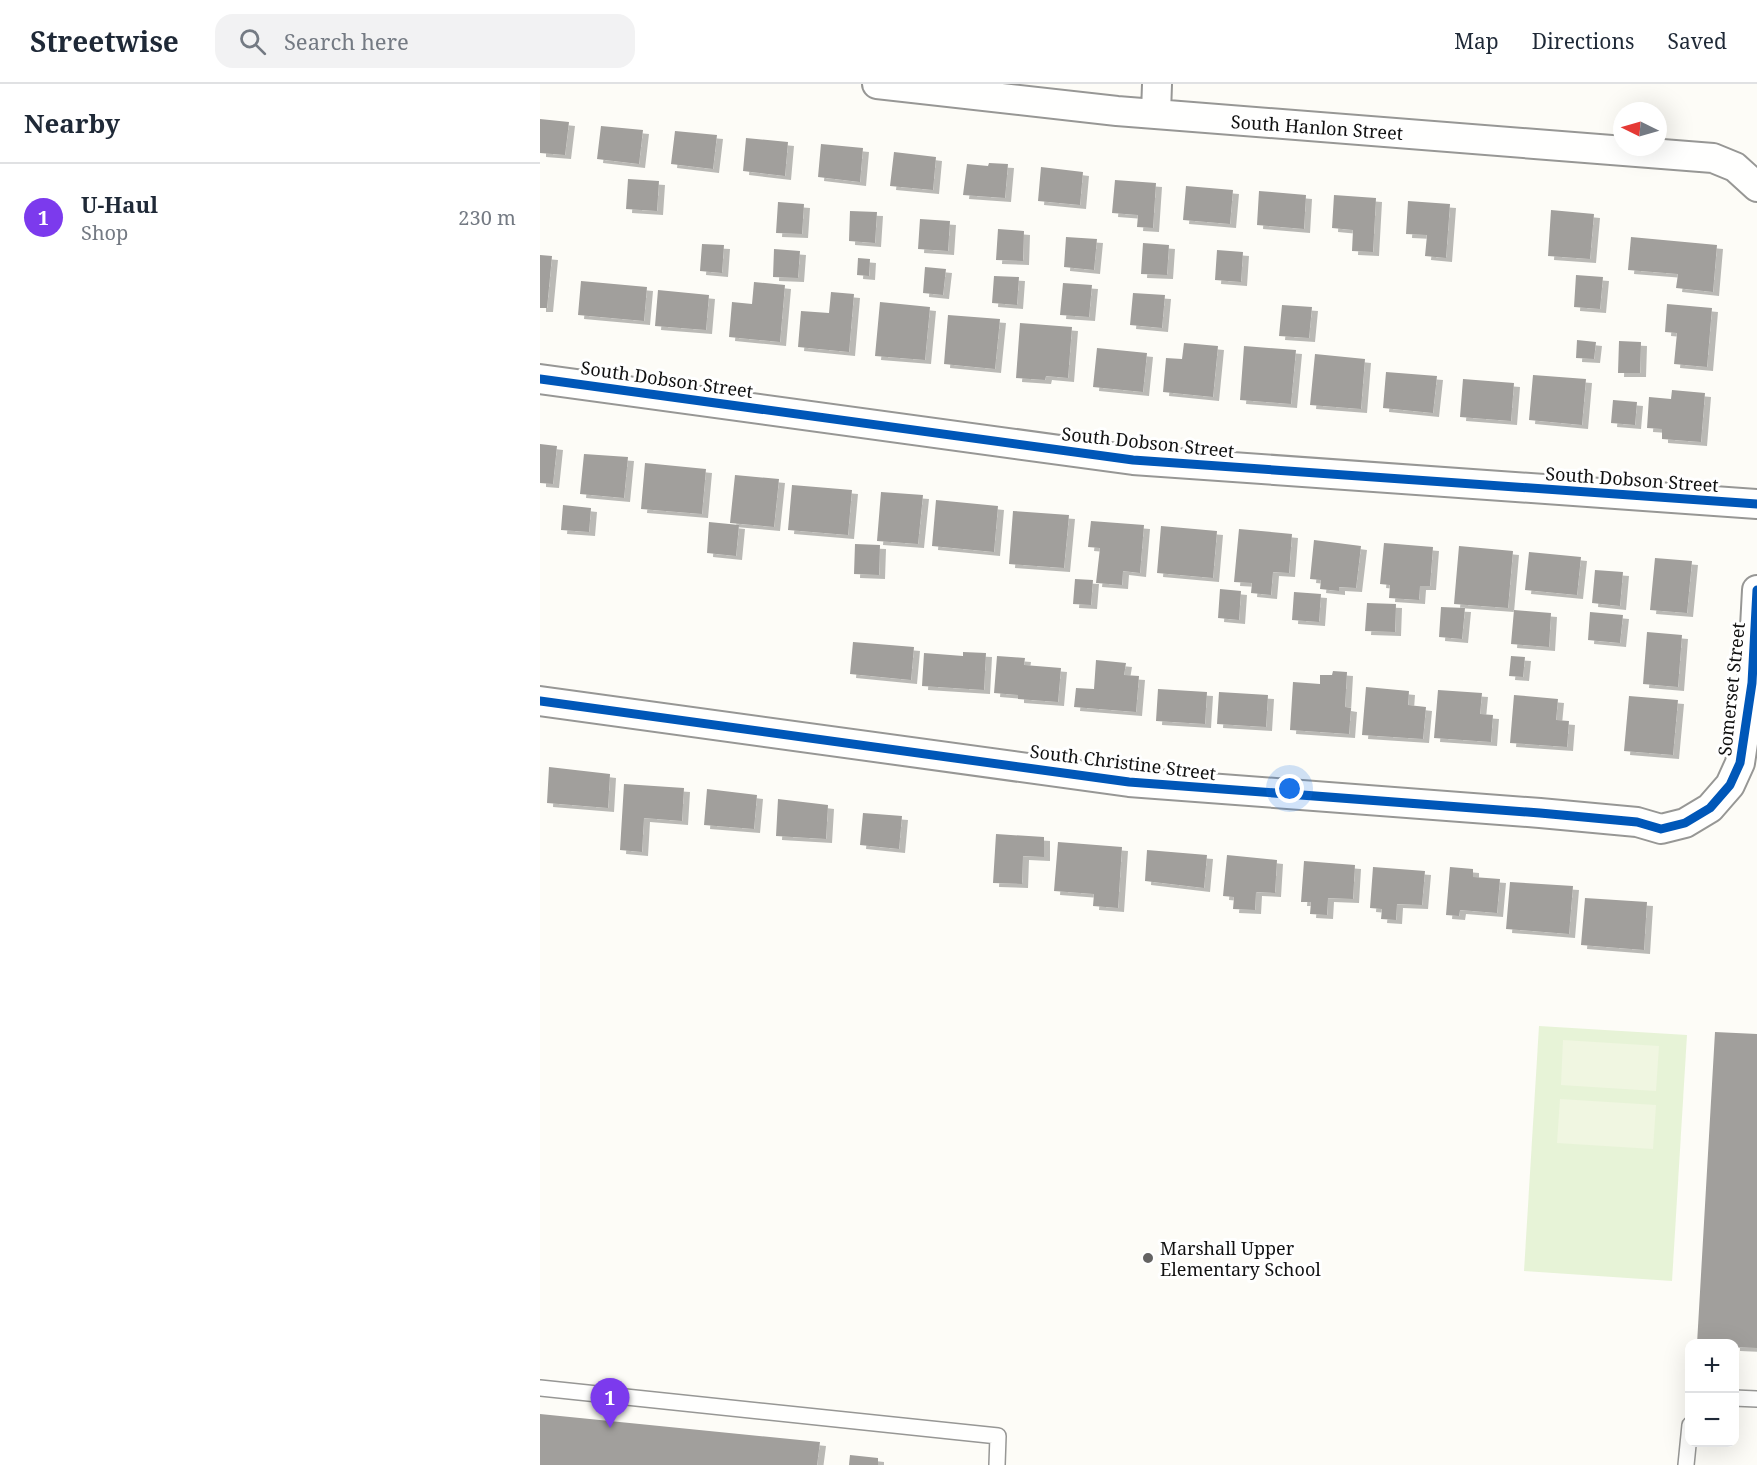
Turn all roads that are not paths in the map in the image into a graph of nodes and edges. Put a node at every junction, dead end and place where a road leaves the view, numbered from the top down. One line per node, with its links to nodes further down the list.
1 (877, 84): 3 (street, South Hanlon Street)
2 (1157, 84): 3 (street)
3 (1156, 114): 4 (street, South Hanlon Street)
4 (1754, 184)
5 (540, 379): 6 (street, South Dobson Street)
6 (1757, 504)
7 (1757, 590): 9 (street, Somerset Street)
8 (540, 701): 9 (street, South Christine Street)
9 (1701, 813)
10 (540, 1388): 14 (lane)
11 (1739, 1398): 12 (lane)
12 (1757, 1399)
13 (1687, 1447): 15 (lane)
14 (997, 1465)
15 (1686, 1465)

